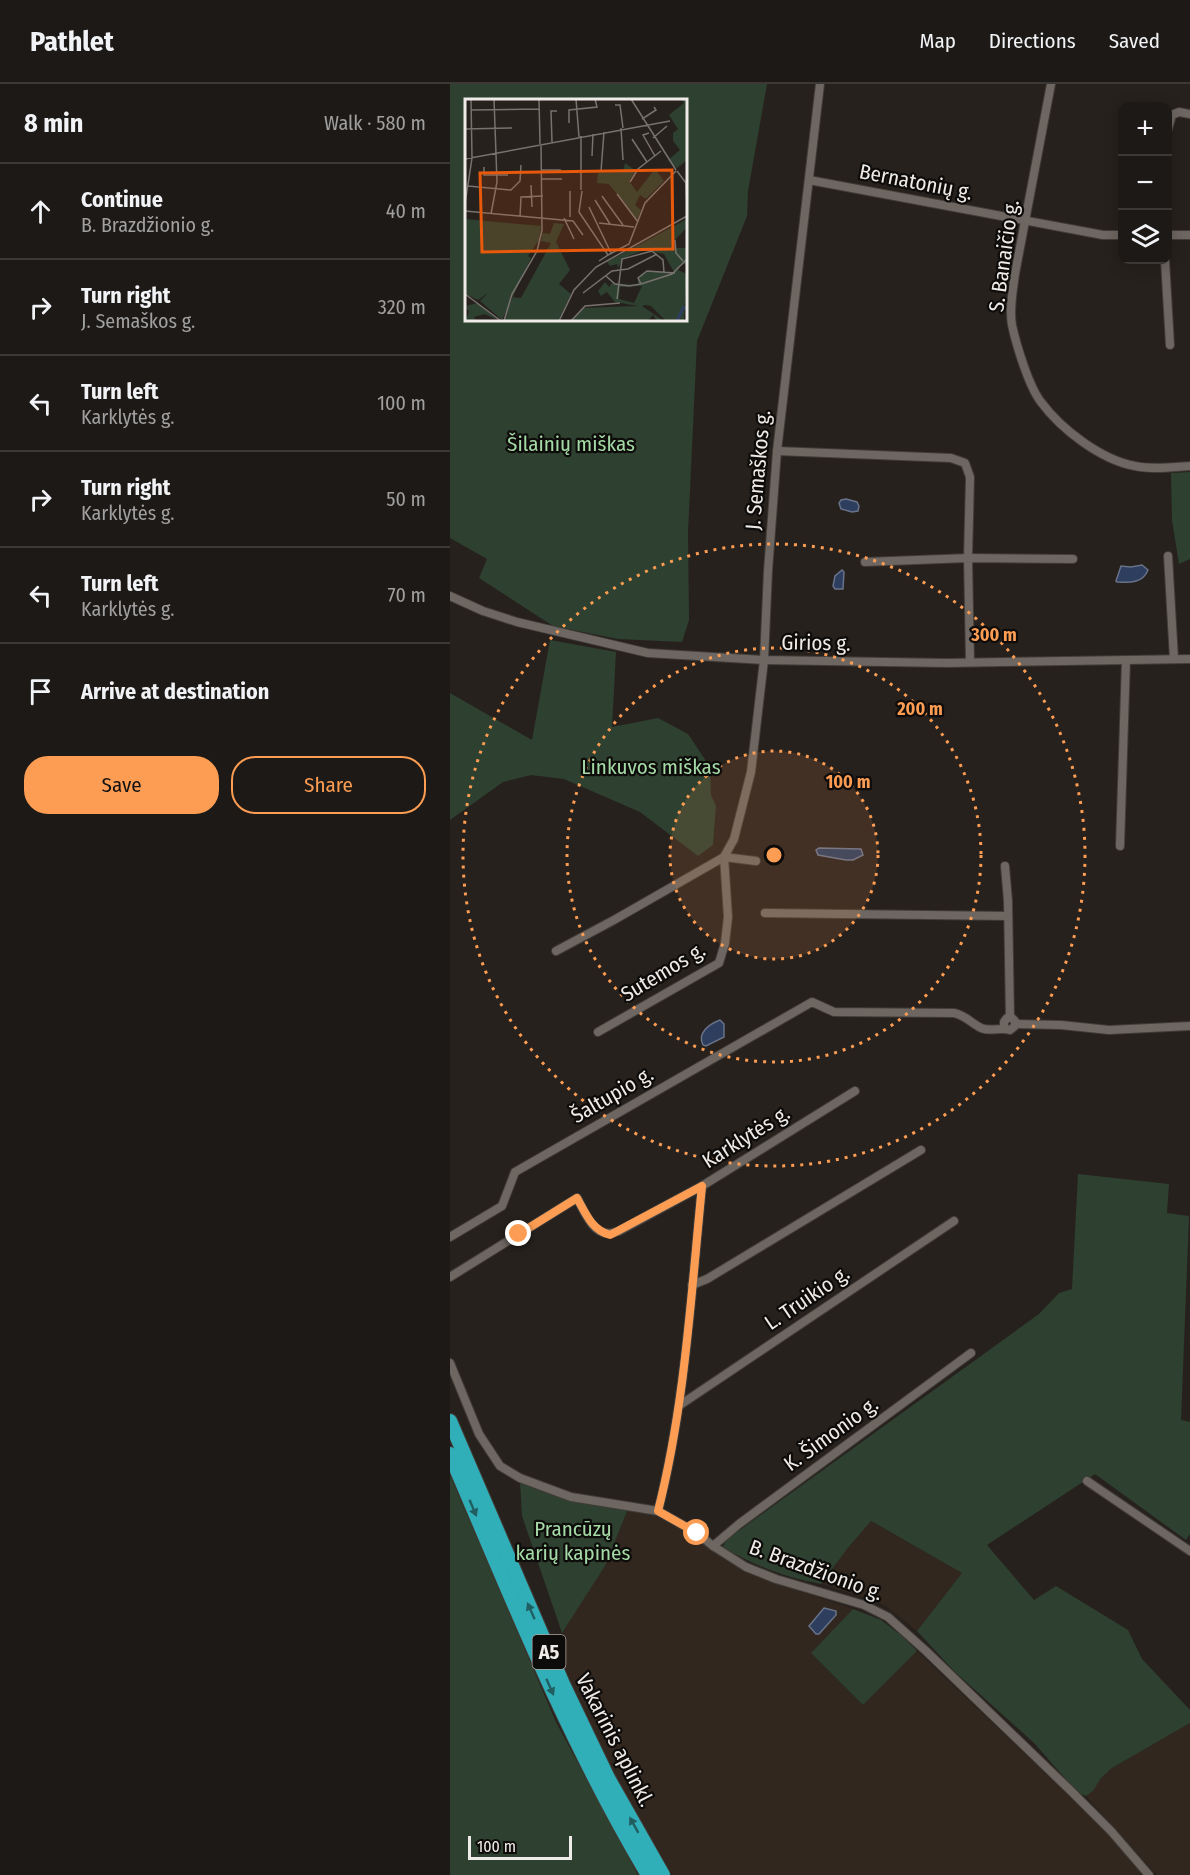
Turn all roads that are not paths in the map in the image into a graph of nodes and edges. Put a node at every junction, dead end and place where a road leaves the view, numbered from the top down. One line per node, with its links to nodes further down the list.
1 (820, 84): 5 (street, J. Semaškos g.)
2 (1051, 84): 6 (street, S. Banaičio g.)
3 (1190, 114): 4 (street)
4 (1172, 117)
5 (808, 180): 6 (street, Bernatonių g.); 12 (street, J. Semaškos g.)
6 (1026, 222): 7 (street, Bernatonių g.); 13 (street, S. Banaičio g.)
7 (1118, 235)
8 (1172, 235): 9 (street)
9 (1190, 235)
10 (1165, 264): 11 (street)
11 (1170, 345)
12 (777, 451): 15 (street); 21 (street, J. Semaškos g.)
13 (1190, 466)
14 (1168, 556): 19 (street)
15 (968, 558): 16 (street); 17 (street); 23 (street)
16 (1073, 559)
17 (865, 562)
18 (450, 596): 21 (street, Girios g.)
19 (1174, 659): 20 (street, Girios g.); 22 (street, Girios g.)
20 (1190, 659)
21 (764, 660): 23 (street, Girios g.); 25 (street, J. Semaškos g.)
22 (1126, 660): 23 (street, Girios g.); 24 (street)
23 (970, 662)
24 (1120, 846)
25 (724, 857): 26 (street); 30 (street); 33 (street, Sutemos g.)
26 (756, 861)
27 (1005, 866): 29 (street)
28 (765, 913): 29 (street)
29 (1008, 916): 31 (street)
30 (556, 951)
31 (1013, 1021): 32 (street); 38 (street, Šaltupio g.)
32 (1190, 1026)
33 (598, 1032)
34 (855, 1091): 36 (street, Karklytės g.)
35 (921, 1150): 40 (street)
36 (702, 1186): 39 (street, Karklytės g.); 40 (street)
37 (954, 1221): 43 (street, L. Truikio g.)
38 (450, 1237)
39 (450, 1277)
40 (692, 1285): 43 (street)
41 (971, 1353): 48 (street, K. Šimonio g.)
42 (450, 1363): 47 (street, B. Brazdžionio g.)
43 (680, 1405): 47 (street)
44 (450, 1421): 51 (highway, Vakarinis aplinkl. / A5, one-way to 44)
45 (450, 1454): 50 (highway, Vakarinis aplinkl. / A5, one-way to 50)
46 (1087, 1481): 49 (street)
47 (658, 1511): 48 (street, B. Brazdžionio g.)
48 (713, 1546): 52 (street, B. Brazdžionio g.)
49 (1190, 1551)
50 (648, 1875)
51 (663, 1875)
52 (1149, 1875)

